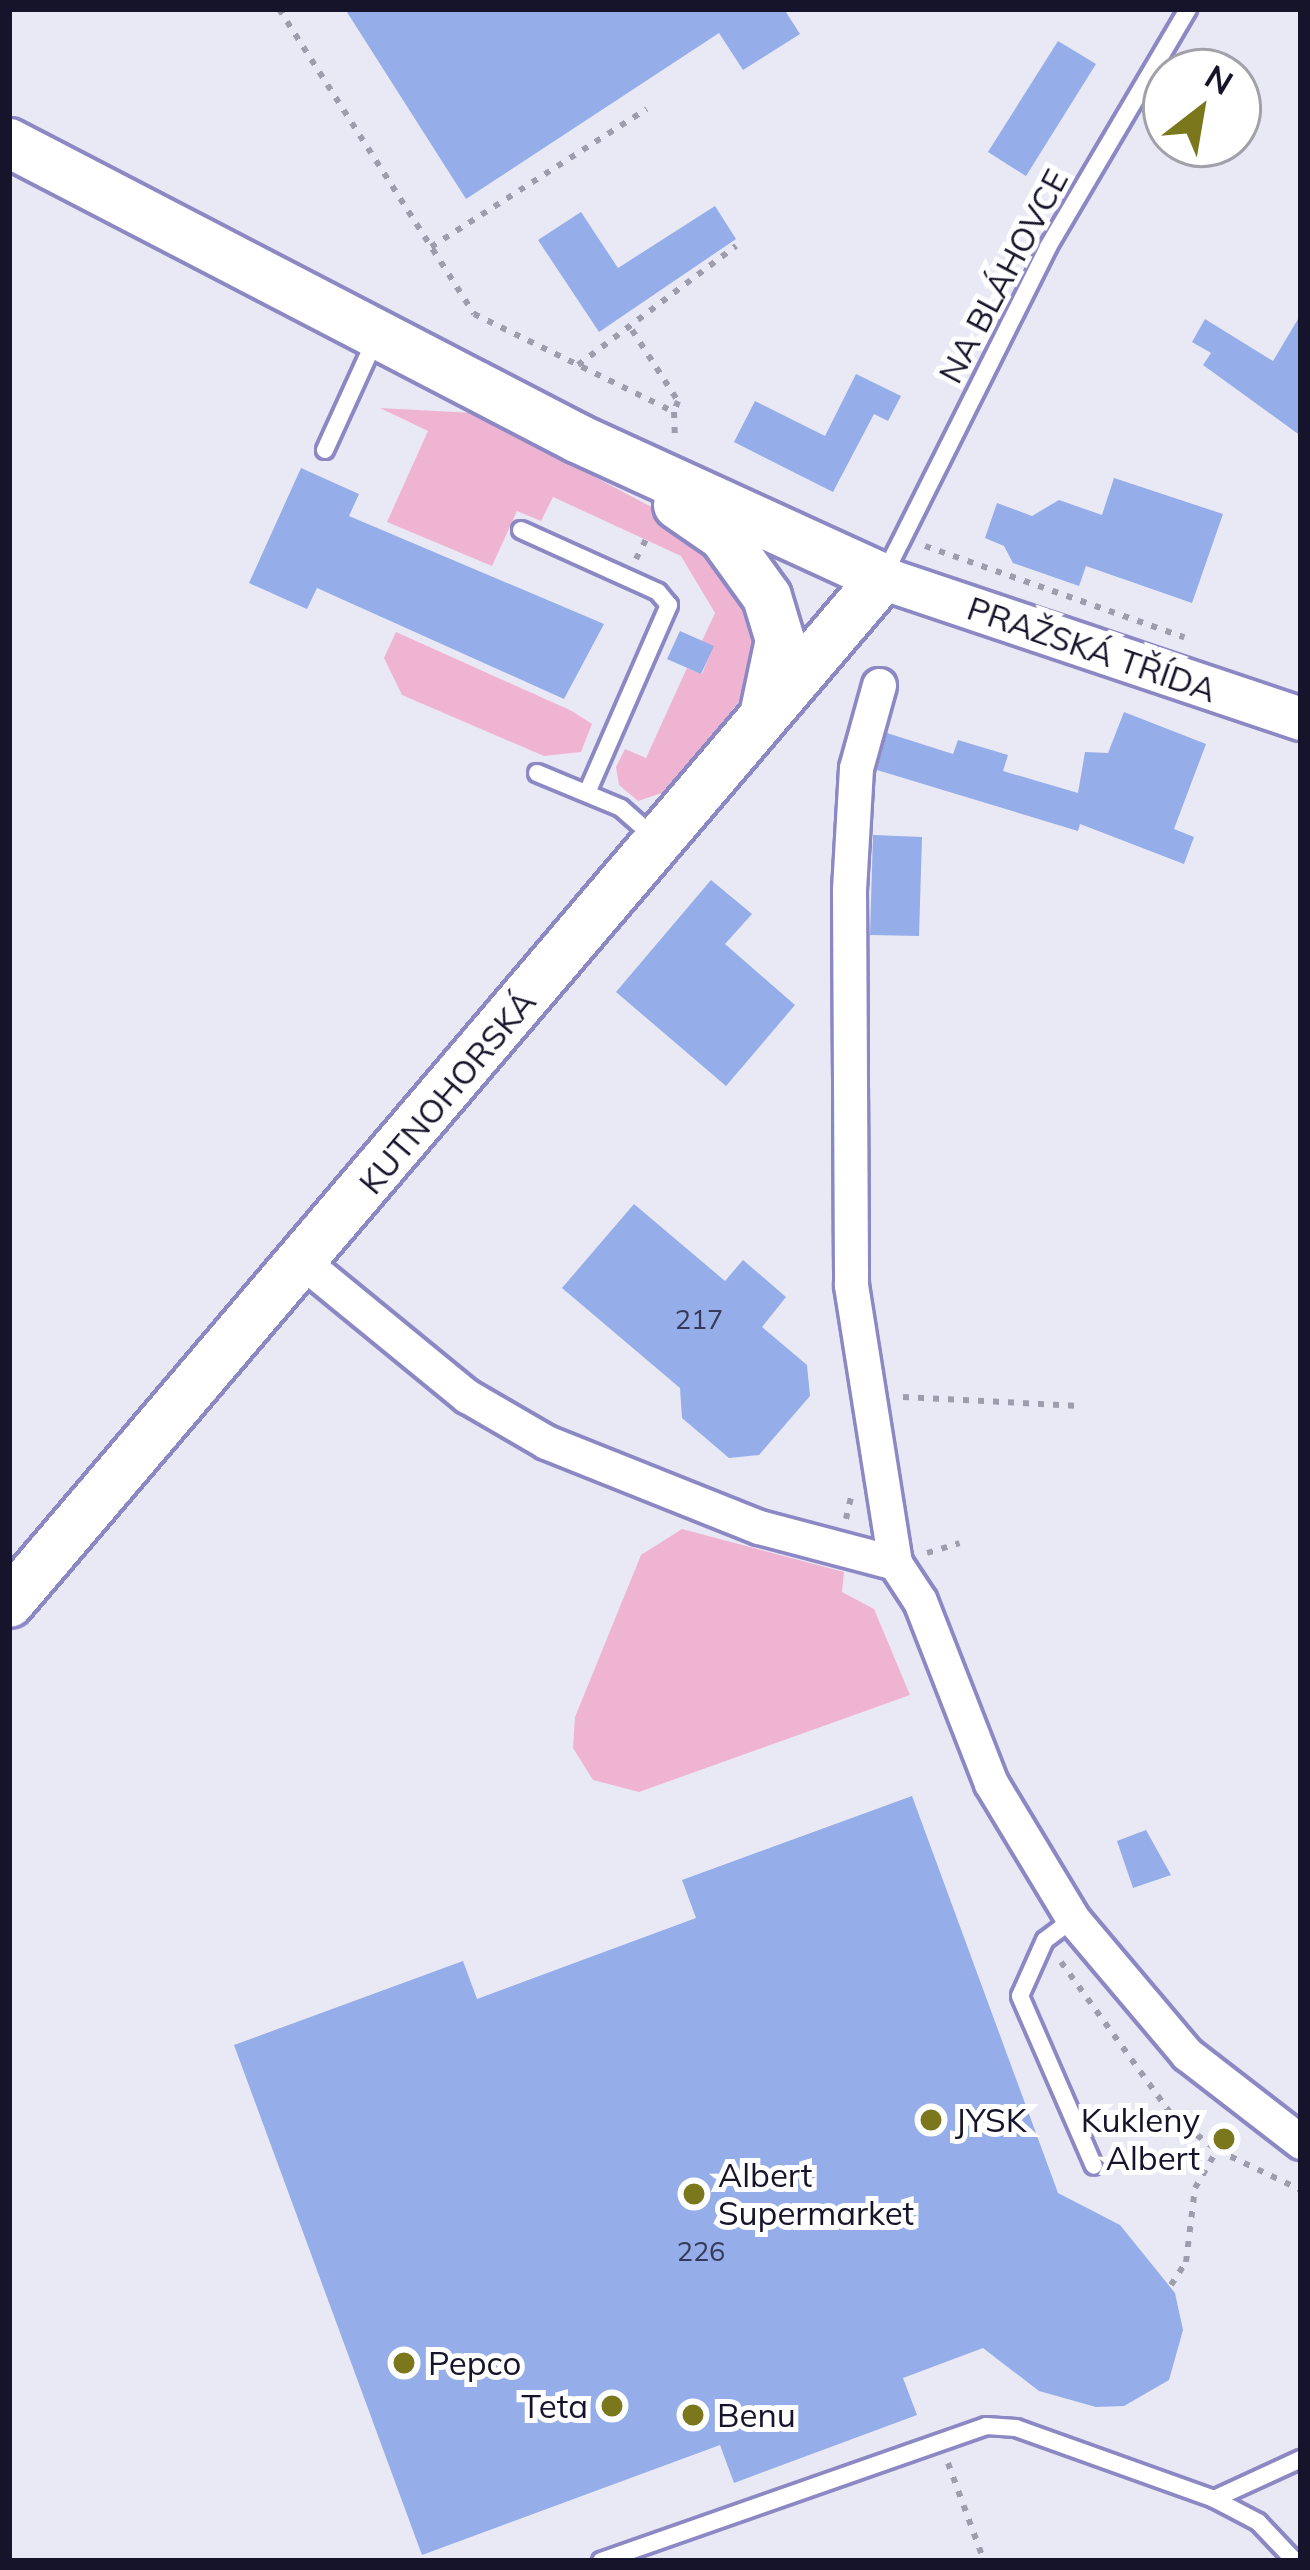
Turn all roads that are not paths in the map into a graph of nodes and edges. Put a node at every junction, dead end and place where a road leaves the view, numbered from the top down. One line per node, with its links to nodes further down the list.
1 (1188, 9): 10 (lane, NA BLÁHOVCE)
2 (9, 120): 5 (main road)
3 (9, 143): 5 (main road)
4 (9, 155): 5 (main road)
5 (83, 183): 6 (main road)
6 (377, 335): 7 (main road); 8 (lane)
7 (579, 439): 10 (main road); 13 (main road)
8 (325, 450)
9 (521, 530): 15 (lane)
10 (892, 558): 12 (street, PRAŽSKÁ TŘÍDA); 13 (main road, KUTNOHORSKÁ)
11 (879, 685): 18 (street)
12 (1301, 719)
13 (748, 736): 16 (main road, KUTNOHORSKÁ)
14 (537, 772): 15 (lane)
15 (587, 793): 16 (lane)
16 (659, 841): 17 (main road, KUTNOHORSKÁ)
17 (303, 1262): 18 (street); 19 (main road, KUTNOHORSKÁ)
18 (895, 1563): 20 (street)
19 (9, 1604)
20 (1073, 1918): 21 (street); 22 (lane)
21 (1301, 2142)
22 (1094, 2166)
23 (1301, 2459): 24 (lane)
24 (1214, 2499): 25 (lane); 26 (lane)
25 (601, 2561)
26 (1295, 2561)

